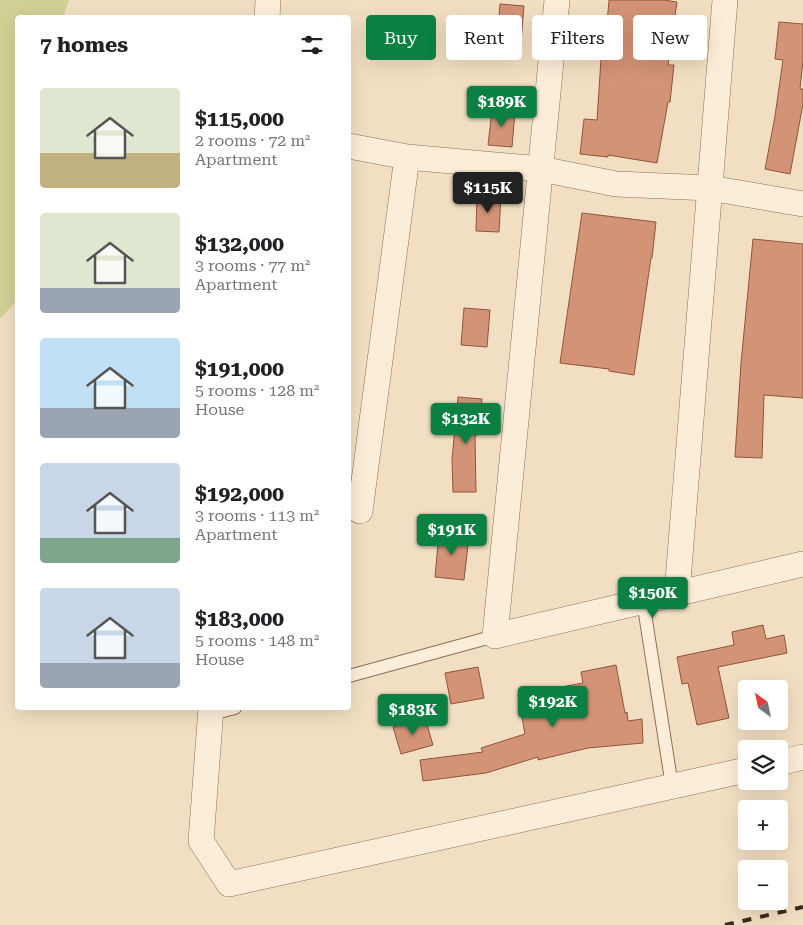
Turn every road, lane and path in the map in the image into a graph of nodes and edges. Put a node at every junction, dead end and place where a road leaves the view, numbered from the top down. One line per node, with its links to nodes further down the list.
1 (268, 0): 4 (street)
2 (556, 0): 7 (street)
3 (725, 0): 8 (street)
4 (267, 15)
5 (351, 146): 6 (street)
6 (407, 157): 7 (street); 10 (street)
7 (541, 169): 8 (street); 14 (street)
8 (710, 188): 9 (street); 12 (street)
9 (803, 204)
10 (360, 511)
11 (803, 564): 12 (street)
12 (677, 593): 13 (street)
13 (643, 602): 14 (street); 20 (lane)
14 (495, 636): 15 (lane)
15 (351, 675)
16 (211, 711): 20 (street)
17 (803, 757): 18 (street)
18 (788, 761)
19 (738, 772): 20 (street)
20 (672, 786)

